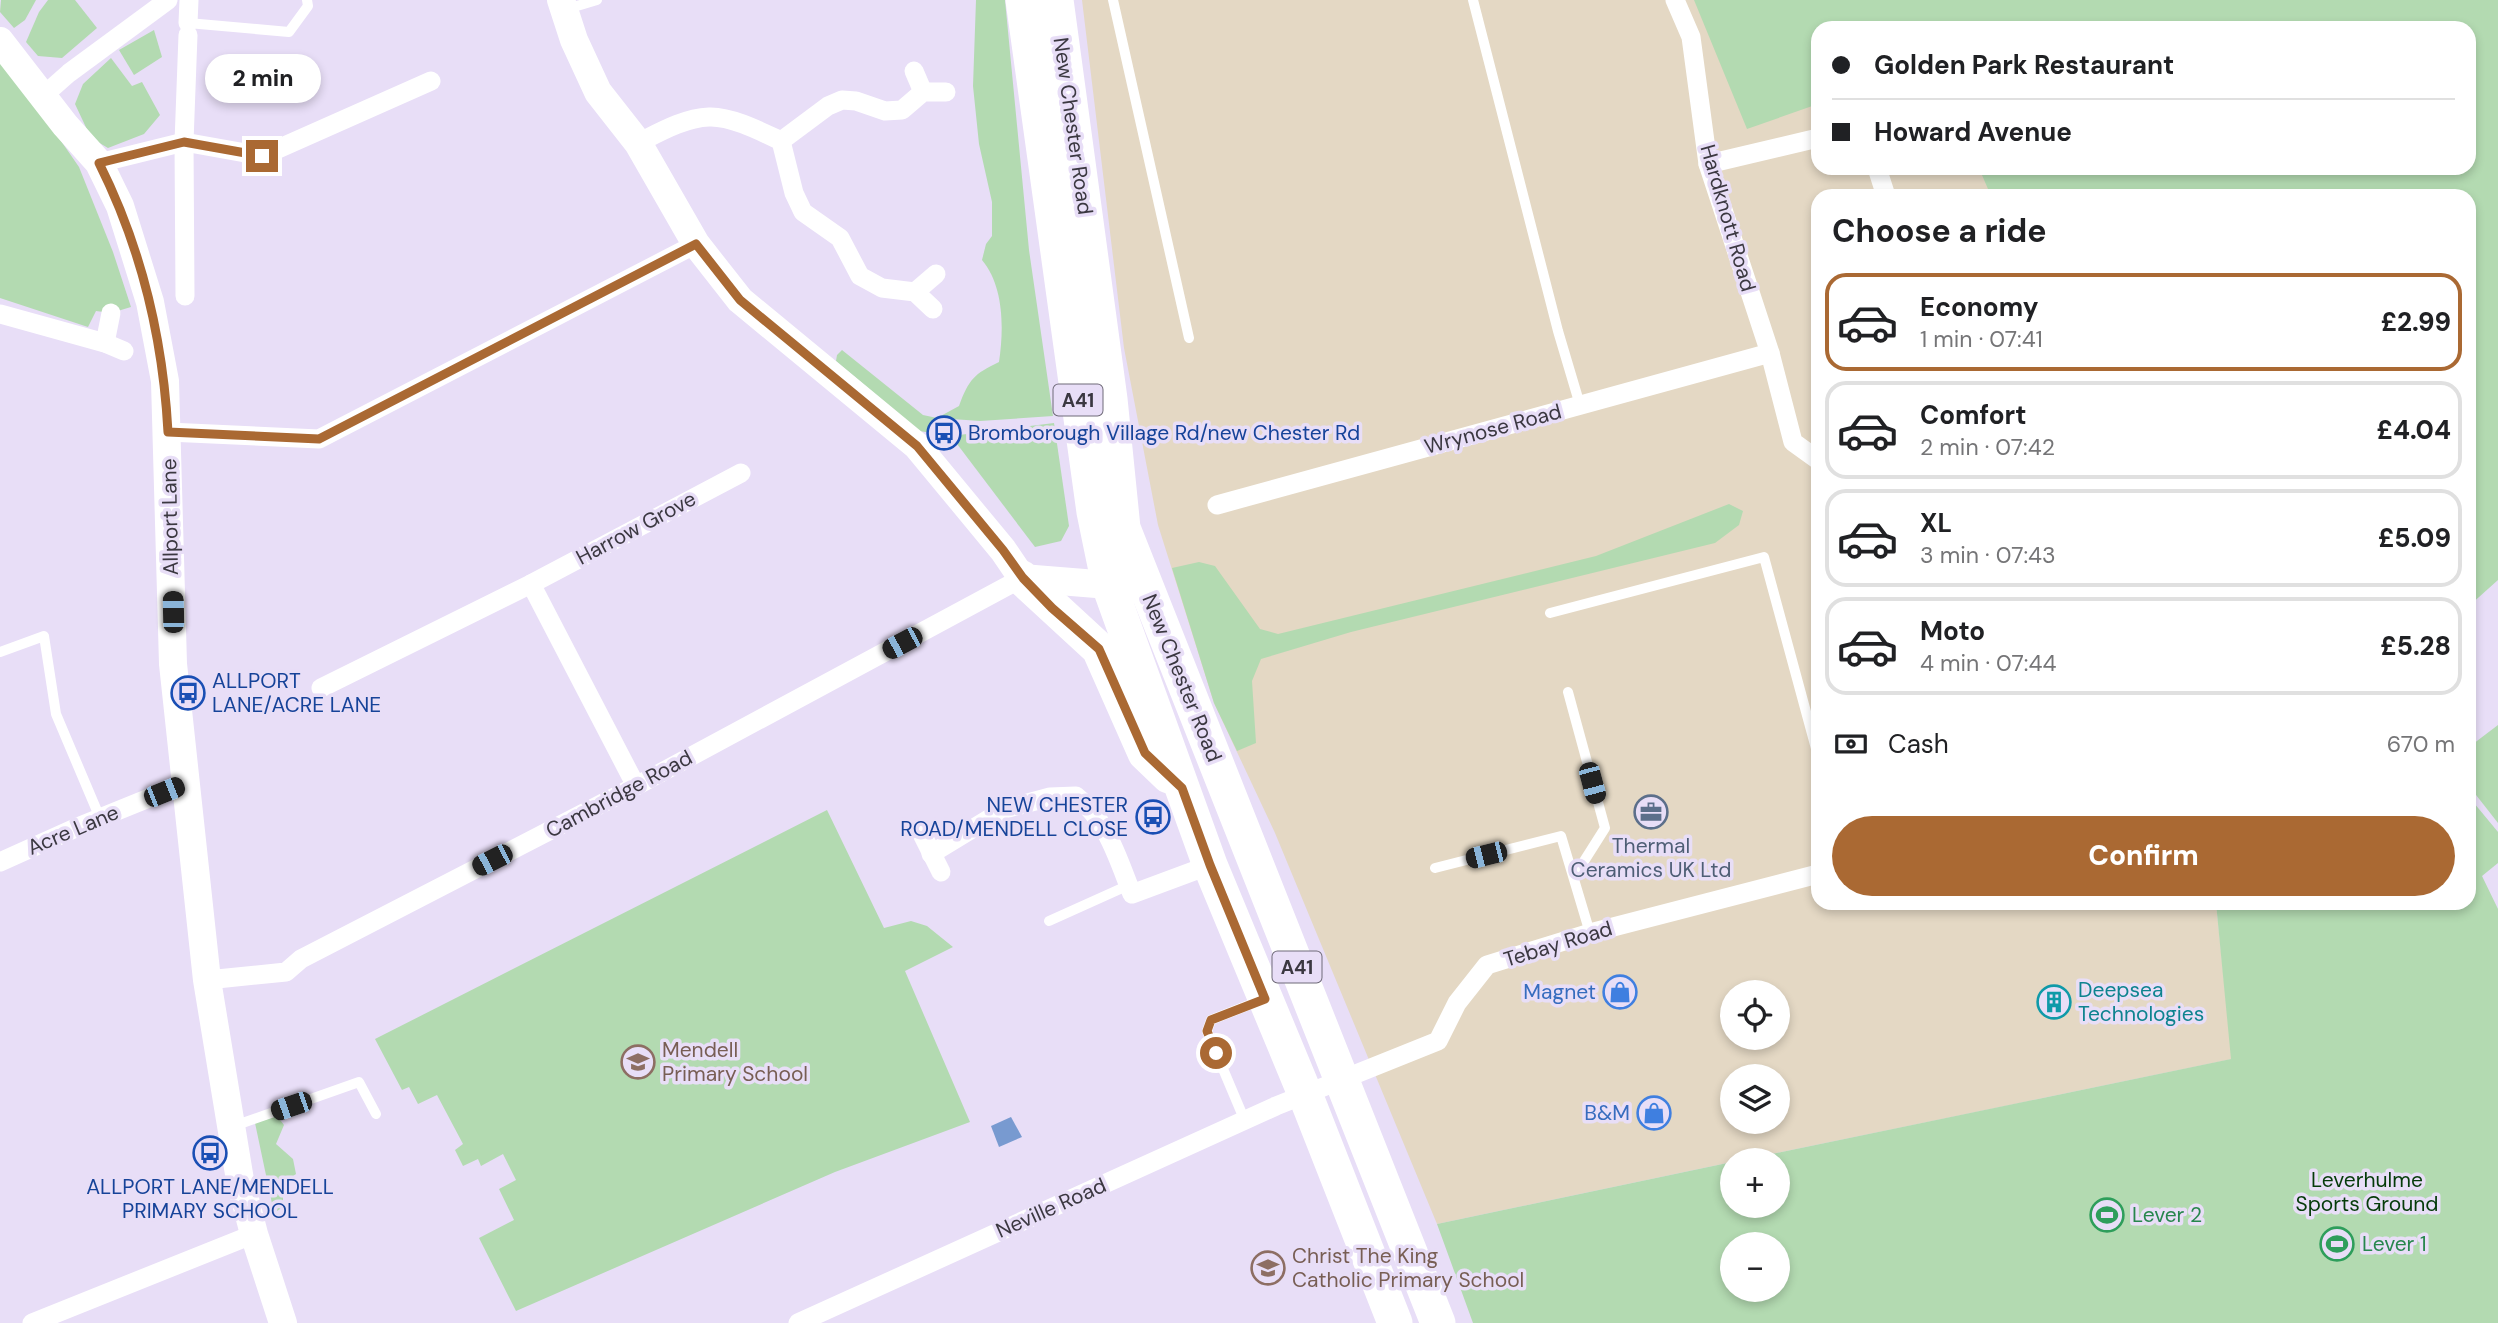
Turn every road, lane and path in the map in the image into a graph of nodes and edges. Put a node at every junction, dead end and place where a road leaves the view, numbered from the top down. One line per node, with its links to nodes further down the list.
1 (168, 0): 18 (street)
2 (189, 0): 12 (street)
3 (307, 0): 12 (lane)
4 (597, 0): 11 (lane)
5 (1023, 0): 26 (highway, New Chester Road / A41)
6 (1037, 0): 26 (street)
7 (1056, 0): 42 (highway, New Chester Road / A41)
8 (1113, 0): 33 (lane)
9 (1473, 0): 37 (lane)
10 (1675, 0): 24 (street, Hardknott Road)
11 (562, 5): 22 (street)
12 (188, 29): 21 (street)
13 (0, 41): 18 (street, Allport Lane)
14 (914, 71): 16 (street)
15 (431, 81): 21 (street)
16 (923, 92): 17 (street); 20 (street)
17 (946, 92)
18 (43, 96): 23 (street, Allport Lane)
19 (1811, 140): 24 (street)
20 (781, 141): 22 (street); 28 (street)
21 (184, 142): 23 (street); 29 (street)
22 (638, 142): 25 (street)
23 (99, 163): 38 (street, Allport Lane)
24 (1708, 164): 36 (street, Hardknott Road)
25 (696, 244): 38 (street); 43 (street)
26 (1058, 252): 45 (highway, New Chester Road / A41)
27 (936, 274): 28 (street)
28 (915, 292): 30 (street)
29 (185, 296)
30 (933, 309)
31 (111, 313): 34 (street)
32 (0, 314): 34 (street)
33 (1189, 338)
34 (104, 343): 35 (street)
35 (124, 351)
36 (1770, 353): 37 (street, Wrynose Road); 39 (street, Hardknott Road)
37 (1580, 405): 41 (street, Wrynose Road)
38 (168, 432): 53 (street, Allport Lane)
39 (1811, 455)
40 (741, 473): 44 (street, Harrow Grove)
41 (1217, 505)
42 (1123, 527): 45 (highway); 46 (highway, New Chester Road / A41)
43 (1023, 578): 45 (street); 48 (highway); 54 (street, Cambridge Road)
44 (531, 583): 50 (street, Harrow Grove); 54 (street)
45 (1109, 584): 46 (street); 48 (highway); 55 (highway, New Chester Road / A41)
46 (1156, 611): 70 (highway, New Chester Road / A41)
47 (1550, 613): 52 (lane)
48 (1078, 630): 55 (highway)
49 (0, 652): 56 (lane)
50 (321, 688)
51 (1567, 692): 64 (lane)
52 (1811, 730)
53 (186, 783): 56 (street, Acre Lane); 68 (street, Allport Lane)
54 (636, 786): 68 (street, Cambridge Road)
55 (1182, 788): 60 (highway, New Chester Road / A41)
56 (100, 818): 59 (street, Acre Lane)
57 (921, 832): 58 (street)
58 (931, 854): 62 (street); 65 (street)
59 (0, 862)
60 (1210, 865): 65 (street); 69 (highway, New Chester Road / A41)
61 (1435, 868): 64 (lane)
62 (941, 872)
63 (1811, 876): 67 (street, Tebay Road)
64 (1574, 877): 67 (lane)
65 (1129, 885): 66 (lane)
66 (1049, 921)
67 (1591, 933): 70 (street, Tebay Road)
68 (207, 980): 74 (street, Allport Lane)
69 (1265, 999): 71 (highway, New Chester Road / A41); 73 (lane)
70 (1341, 1079): 71 (street, Tebay Road); 75 (highway); 81 (highway, New Chester Road / A41)
71 (1305, 1094): 73 (street, Neville Road); 75 (highway, New Chester Road / A41)
72 (376, 1114): 74 (lane)
73 (1245, 1121): 79 (street, Neville Road)
74 (230, 1127): 76 (street, Allport Lane)
75 (1360, 1233): 80 (highway, New Chester Road / A41)
76 (254, 1234): 77 (street); 78 (street, Allport Lane)
77 (32, 1323)
78 (283, 1323)
79 (798, 1323)
80 (1395, 1323)
81 (1438, 1323)

